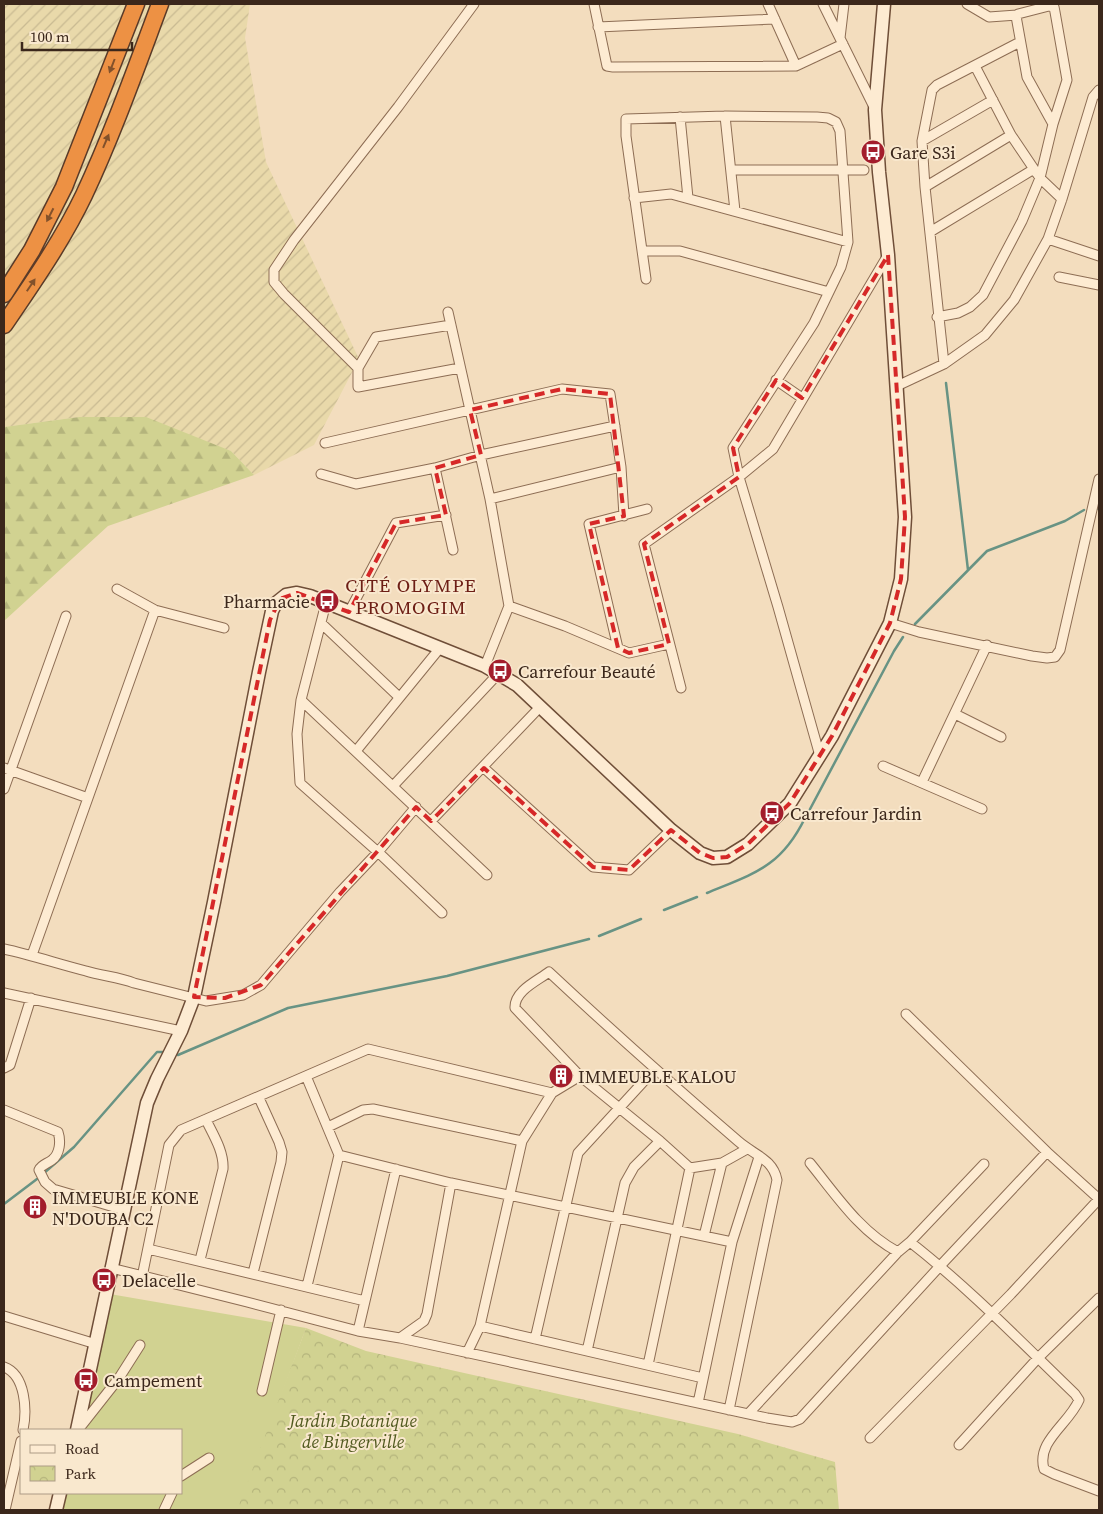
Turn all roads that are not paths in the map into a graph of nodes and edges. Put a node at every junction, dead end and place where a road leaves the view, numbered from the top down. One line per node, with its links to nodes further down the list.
1 (136, 4): 45 (highway, one-way to 45)
2 (160, 4): 48 (highway, one-way to 2)
3 (474, 4): 51 (street)
4 (594, 4): 12 (street)
5 (768, 4): 11 (street)
6 (823, 4): 13 (street)
7 (844, 4): 13 (street)
8 (884, 4): 19 (street)
9 (967, 4): 10 (street)
10 (1017, 15): 14 (street); 22 (street)
11 (775, 19): 12 (street); 15 (street)
12 (598, 27): 15 (street)
13 (841, 41): 15 (street); 19 (street)
14 (1020, 42): 16 (street); 22 (street)
15 (796, 66)
16 (975, 66): 18 (street); 24 (street)
17 (1099, 90): 33 (street)
18 (993, 100): 23 (street); 24 (street)
19 (875, 110): 39 (street)
20 (725, 116): 21 (street); 26 (street); 27 (street)
21 (680, 117): 31 (street); 32 (street)
22 (1053, 124): 29 (street)
23 (1012, 135): 25 (street); 30 (street)
24 (922, 141): 30 (street)
25 (1034, 169): 29 (street); 35 (street)
26 (731, 170): 27 (street); 34 (street)
27 (843, 170): 28 (street); 37 (street)
28 (864, 170)
29 (1040, 178): 33 (street); 47 (street)
30 (925, 187): 35 (street)
31 (634, 198): 32 (street); 38 (street)
32 (688, 198): 34 (street)
33 (1062, 199): 36 (street)
34 (735, 211): 37 (street)
35 (930, 232): 47 (street)
36 (1048, 239): 40 (street); 50 (street)
37 (848, 242): 44 (street)
38 (642, 250): 42 (street); 44 (street)
39 (888, 255): 54 (street); 55 (street)
40 (1099, 256)
41 (1059, 277): 43 (street)
42 (646, 278)
43 (1099, 285)
44 (829, 292): 53 (street)
45 (4, 294)
46 (448, 312): 49 (street)
47 (937, 317): 50 (street)
48 (4, 325)
49 (451, 325): 51 (street); 52 (street)
50 (944, 364): 54 (street)
51 (358, 368): 52 (street)
52 (460, 368): 56 (street)
53 (776, 380): 55 (street); 63 (street)
54 (897, 386): 77 (street)
55 (802, 398): 63 (street)
56 (470, 410): 57 (street); 58 (street); 59 (street)
57 (616, 426): 59 (street); 60 (street)
58 (325, 443)
59 (481, 455): 61 (street); 65 (street)
60 (621, 467): 65 (street); 68 (street)
61 (435, 468): 62 (street); 67 (street)
62 (321, 474)
63 (739, 477): 80 (street); 93 (street)
64 (1099, 479): 69 (street)
65 (490, 499): 73 (street)
66 (647, 509): 68 (street)
67 (446, 515): 70 (street); 75 (street)
68 (624, 516): 83 (street)
69 (1095, 519): 81 (street)
70 (453, 550)
71 (117, 589): 74 (street)
72 (326, 602): 75 (street); 78 (street); 111 (street)
73 (509, 606): 83 (street); 84 (street)
74 (155, 610): 79 (street); 100 (street)
75 (349, 612): 82 (street)
76 (66, 616): 95 (street)
77 (890, 622): 81 (street); 93 (street)
78 (322, 624): 87 (street); 88 (street)
79 (224, 628)
80 (670, 644): 83 (street); 86 (street)
81 (987, 646): 90 (street)
82 (440, 648): 84 (street); 87 (street)
83 (618, 648)
84 (485, 666): 85 (street)
85 (498, 674): 89 (street); 98 (street)
86 (681, 688)
87 (399, 697): 92 (street)
88 (302, 700): 92 (street); 105 (street)
89 (540, 707): 96 (street); 104 (street)
90 (955, 714): 91 (street); 97 (street)
91 (1001, 737)
92 (356, 751): 98 (street)
93 (820, 756): 104 (street)
94 (883, 766): 97 (street)
95 (7, 768): 99 (street); 100 (street)
96 (484, 768): 103 (street); 104 (street)
97 (922, 782): 102 (street)
98 (393, 786): 101 (street)
99 (4, 789)
100 (88, 798): 109 (street)
101 (416, 807): 103 (street); 105 (street)
102 (982, 809)
103 (431, 821): 106 (street)
104 (671, 830)
105 (378, 852): 107 (street); 111 (street)
106 (487, 875)
107 (442, 913)
108 (4, 949): 109 (street)
109 (32, 955): 111 (street)
110 (4, 993): 112 (street)
111 (194, 997): 114 (street)
112 (31, 998): 114 (street); 115 (street)
113 (906, 1014): 128 (street)
114 (181, 1031): 140 (street)
115 (4, 1068)
116 (655, 1069): 118 (street); 121 (street); 127 (street)
117 (306, 1076): 119 (street); 120 (street); 124 (street)
118 (580, 1076): 119 (street); 121 (street)
119 (552, 1093): 125 (street)
120 (259, 1098): 123 (street); 151 (street)
121 (619, 1106): 126 (street); 139 (street)
122 (4, 1110): 140 (street)
123 (206, 1120): 146 (street); 148 (street)
124 (328, 1127): 125 (street); 129 (street)
125 (522, 1141): 137 (street)
126 (660, 1141): 134 (street); 141 (street)
127 (747, 1149): 130 (street); 131 (street)
128 (1047, 1152): 138 (street); 149 (street)
129 (339, 1154): 135 (street); 153 (street)
130 (758, 1157): 144 (street); 173 (street)
131 (722, 1163): 134 (street); 143 (street)
132 (810, 1163): 147 (street)
133 (984, 1164): 145 (street)
134 (690, 1168): 142 (street)
135 (396, 1170): 136 (street); 155 (street)
136 (451, 1182): 137 (street); 161 (street)
137 (509, 1194): 139 (street); 159 (street)
138 (1099, 1199): 157 (street)
139 (565, 1207): 141 (street); 162 (street)
140 (124, 1210): 150 (street)
141 (616, 1218): 142 (street); 165 (street)
142 (677, 1231): 143 (street); 168 (street)
143 (704, 1236): 144 (street)
144 (732, 1242): 170 (street)
145 (910, 1242): 147 (street); 149 (street)
146 (148, 1249): 148 (street); 152 (street)
147 (898, 1252): 174 (street)
148 (200, 1260): 151 (street)
149 (940, 1266): 157 (street); 174 (street)
150 (111, 1268): 152 (street); 163 (street)
151 (253, 1273): 153 (street)
152 (142, 1277): 156 (street)
153 (307, 1286): 155 (street)
154 (1099, 1298): 167 (street)
155 (365, 1301): 160 (street)
156 (281, 1310): 160 (street); 171 (street)
157 (992, 1312): 167 (street); 178 (street)
158 (4, 1316): 163 (street)
159 (480, 1326): 162 (street); 166 (street)
160 (358, 1331): 161 (street)
161 (400, 1338): 166 (street)
162 (535, 1339): 165 (street)
163 (96, 1344): 176 (street)
164 (140, 1345): 177 (street)
165 (587, 1351): 168 (street)
166 (467, 1353): 172 (street)
167 (1038, 1358): 180 (street); 183 (street)
168 (648, 1365): 170 (street)
169 (4, 1367): 175 (street)
170 (703, 1378): 172 (street)
171 (262, 1391)
172 (698, 1403): 173 (street)
173 (729, 1410): 174 (street)
174 (749, 1413)
175 (24, 1429)
176 (77, 1429)
177 (78, 1429)
178 (870, 1438)
179 (20, 1445): 186 (street)
180 (960, 1446)
181 (209, 1458): 182 (street)
182 (182, 1475)
183 (1099, 1490)
184 (60, 1494): 187 (street)
185 (172, 1494): 188 (street)
186 (5, 1510)
187 (56, 1510)
188 (164, 1510)

